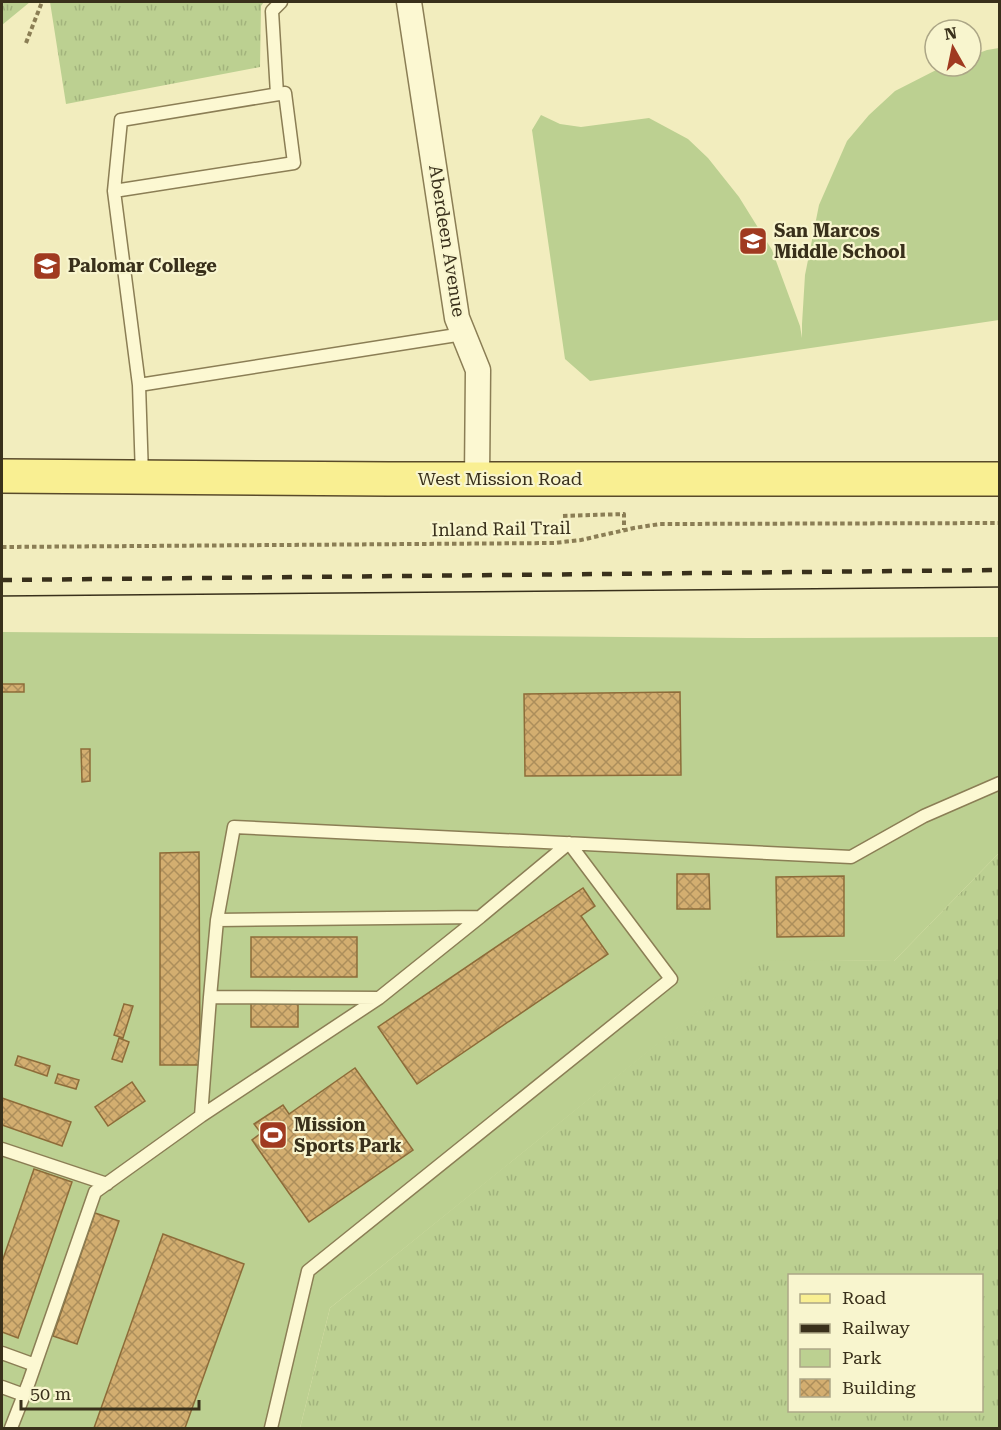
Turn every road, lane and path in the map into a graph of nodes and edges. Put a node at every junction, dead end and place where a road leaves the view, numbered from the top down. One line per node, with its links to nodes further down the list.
1 (42, 2): 4 (path)
2 (280, 2): 5 (lane)
3 (410, 2): 7 (street, Aberdeen Avenue)
4 (26, 43)
5 (277, 94): 6 (lane); 6 (lane)
6 (114, 191): 8 (lane)
7 (463, 334): 8 (lane); 11 (street, Aberdeen Avenue)
8 (139, 385): 10 (lane)
9 (2, 476): 10 (main road, West Mission Road)
10 (142, 477): 11 (main road, West Mission Road)
11 (477, 479): 12 (main road, West Mission Road)
12 (999, 479)
13 (563, 516): 15 (path)
14 (999, 523): 15 (path, Inland Rail Trail)
15 (624, 530): 16 (path, Inland Rail Trail)
16 (2, 547)
17 (999, 783): 18 (lane)
18 (569, 843): 19 (lane); 20 (lane); 31 (lane)
19 (480, 917): 20 (lane); 22 (lane)
20 (217, 920): 21 (lane)
21 (210, 997): 22 (lane); 23 (lane)
22 (379, 998): 23 (lane)
23 (201, 1116): 25 (lane)
24 (2, 1149): 25 (lane)
25 (106, 1184): 27 (lane)
26 (2, 1353): 27 (lane)
27 (35, 1365): 29 (lane)
28 (2, 1387): 29 (lane)
29 (24, 1395): 30 (lane)
30 (11, 1428)
31 (271, 1428)

